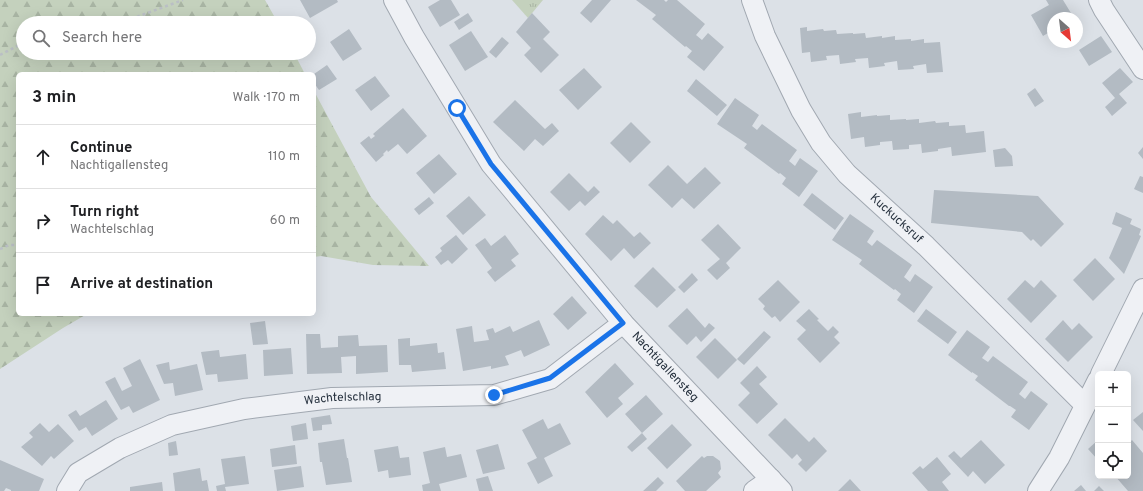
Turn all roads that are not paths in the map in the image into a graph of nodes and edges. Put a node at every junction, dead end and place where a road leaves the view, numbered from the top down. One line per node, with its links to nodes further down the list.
1 (394, 0): 6 (street, Nachtigallensteg)
2 (752, 0): 9 (street, Kuckucksruf)
3 (1099, 0): 4 (street)
4 (1143, 69)
5 (1143, 289): 7 (street)
6 (623, 323): 10 (street, Nachtigallensteg); 11 (street, Wachtelschlag)
7 (1102, 371)
8 (1095, 386): 9 (street)
9 (1085, 405): 13 (street)
10 (777, 485): 12 (street)
11 (67, 491)
12 (754, 491)
13 (1038, 491)

